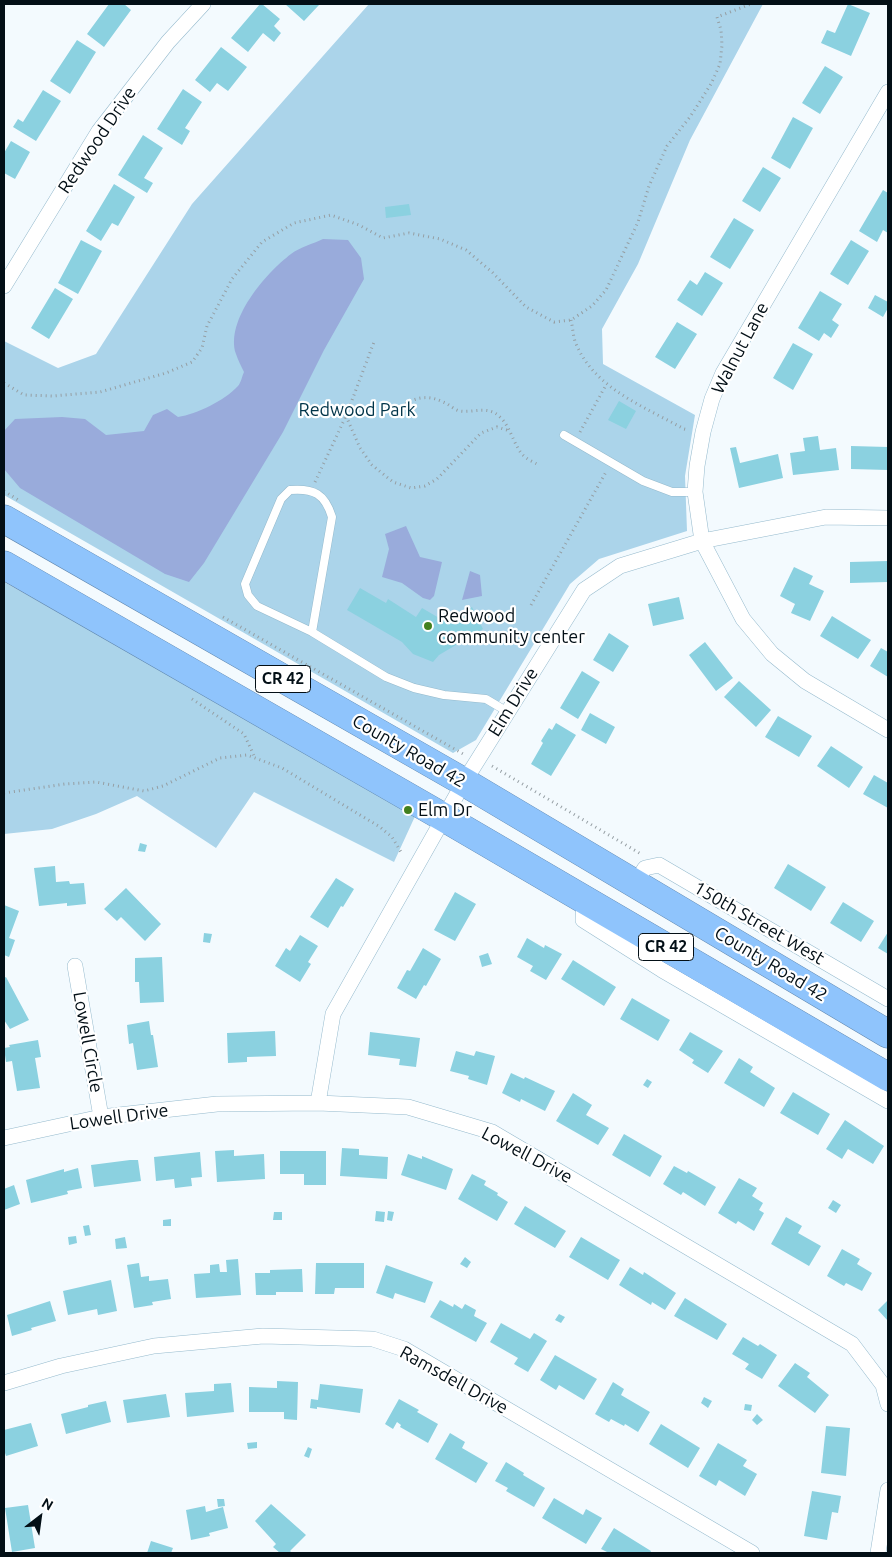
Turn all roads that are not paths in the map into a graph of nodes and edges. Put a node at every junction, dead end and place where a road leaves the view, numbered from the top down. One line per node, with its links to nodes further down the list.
1 (203, 4): 3 (street, Redwood Drive)
2 (888, 92): 5 (street, Walnut Lane)
3 (4, 286)
4 (564, 435): 5 (lane)
5 (695, 492): 8 (street, Walnut Lane)
6 (888, 518): 8 (street, Elm Drive)
7 (4, 520): 13 (highway, County Road 42 / CR 42)
8 (702, 541): 11 (street, Elm Drive); 12 (street, Walnut Lane)
9 (4, 565): 14 (highway, CR 42)
10 (312, 632): 10 (lane); 11 (lane)
11 (508, 712): 13 (street, Elm Drive)
12 (888, 730)
13 (464, 782): 14 (street, Elm Drive); 15 (highway, County Road 42 / CR 42)
14 (443, 817): 16 (highway, CR 42); 22 (street, Elm Drive)
15 (635, 884): 18 (street, 150th Street West); 19 (highway, County Road 42 / CR 42)
16 (584, 899): 20 (highway, CR 42); 21 (street)
17 (75, 966): 23 (street, Lowell Circle)
18 (888, 999)
19 (888, 1034)
20 (888, 1077)
21 (888, 1101)
22 (318, 1103): 23 (street, Lowell Drive); 26 (street, Lowell Drive)
23 (101, 1118): 24 (street, Lowell Drive)
24 (4, 1138)
25 (4, 1383): 28 (street, Ramsdell Drive)
26 (888, 1404)
27 (888, 1490): 29 (street)
28 (752, 1553)
29 (878, 1553)

